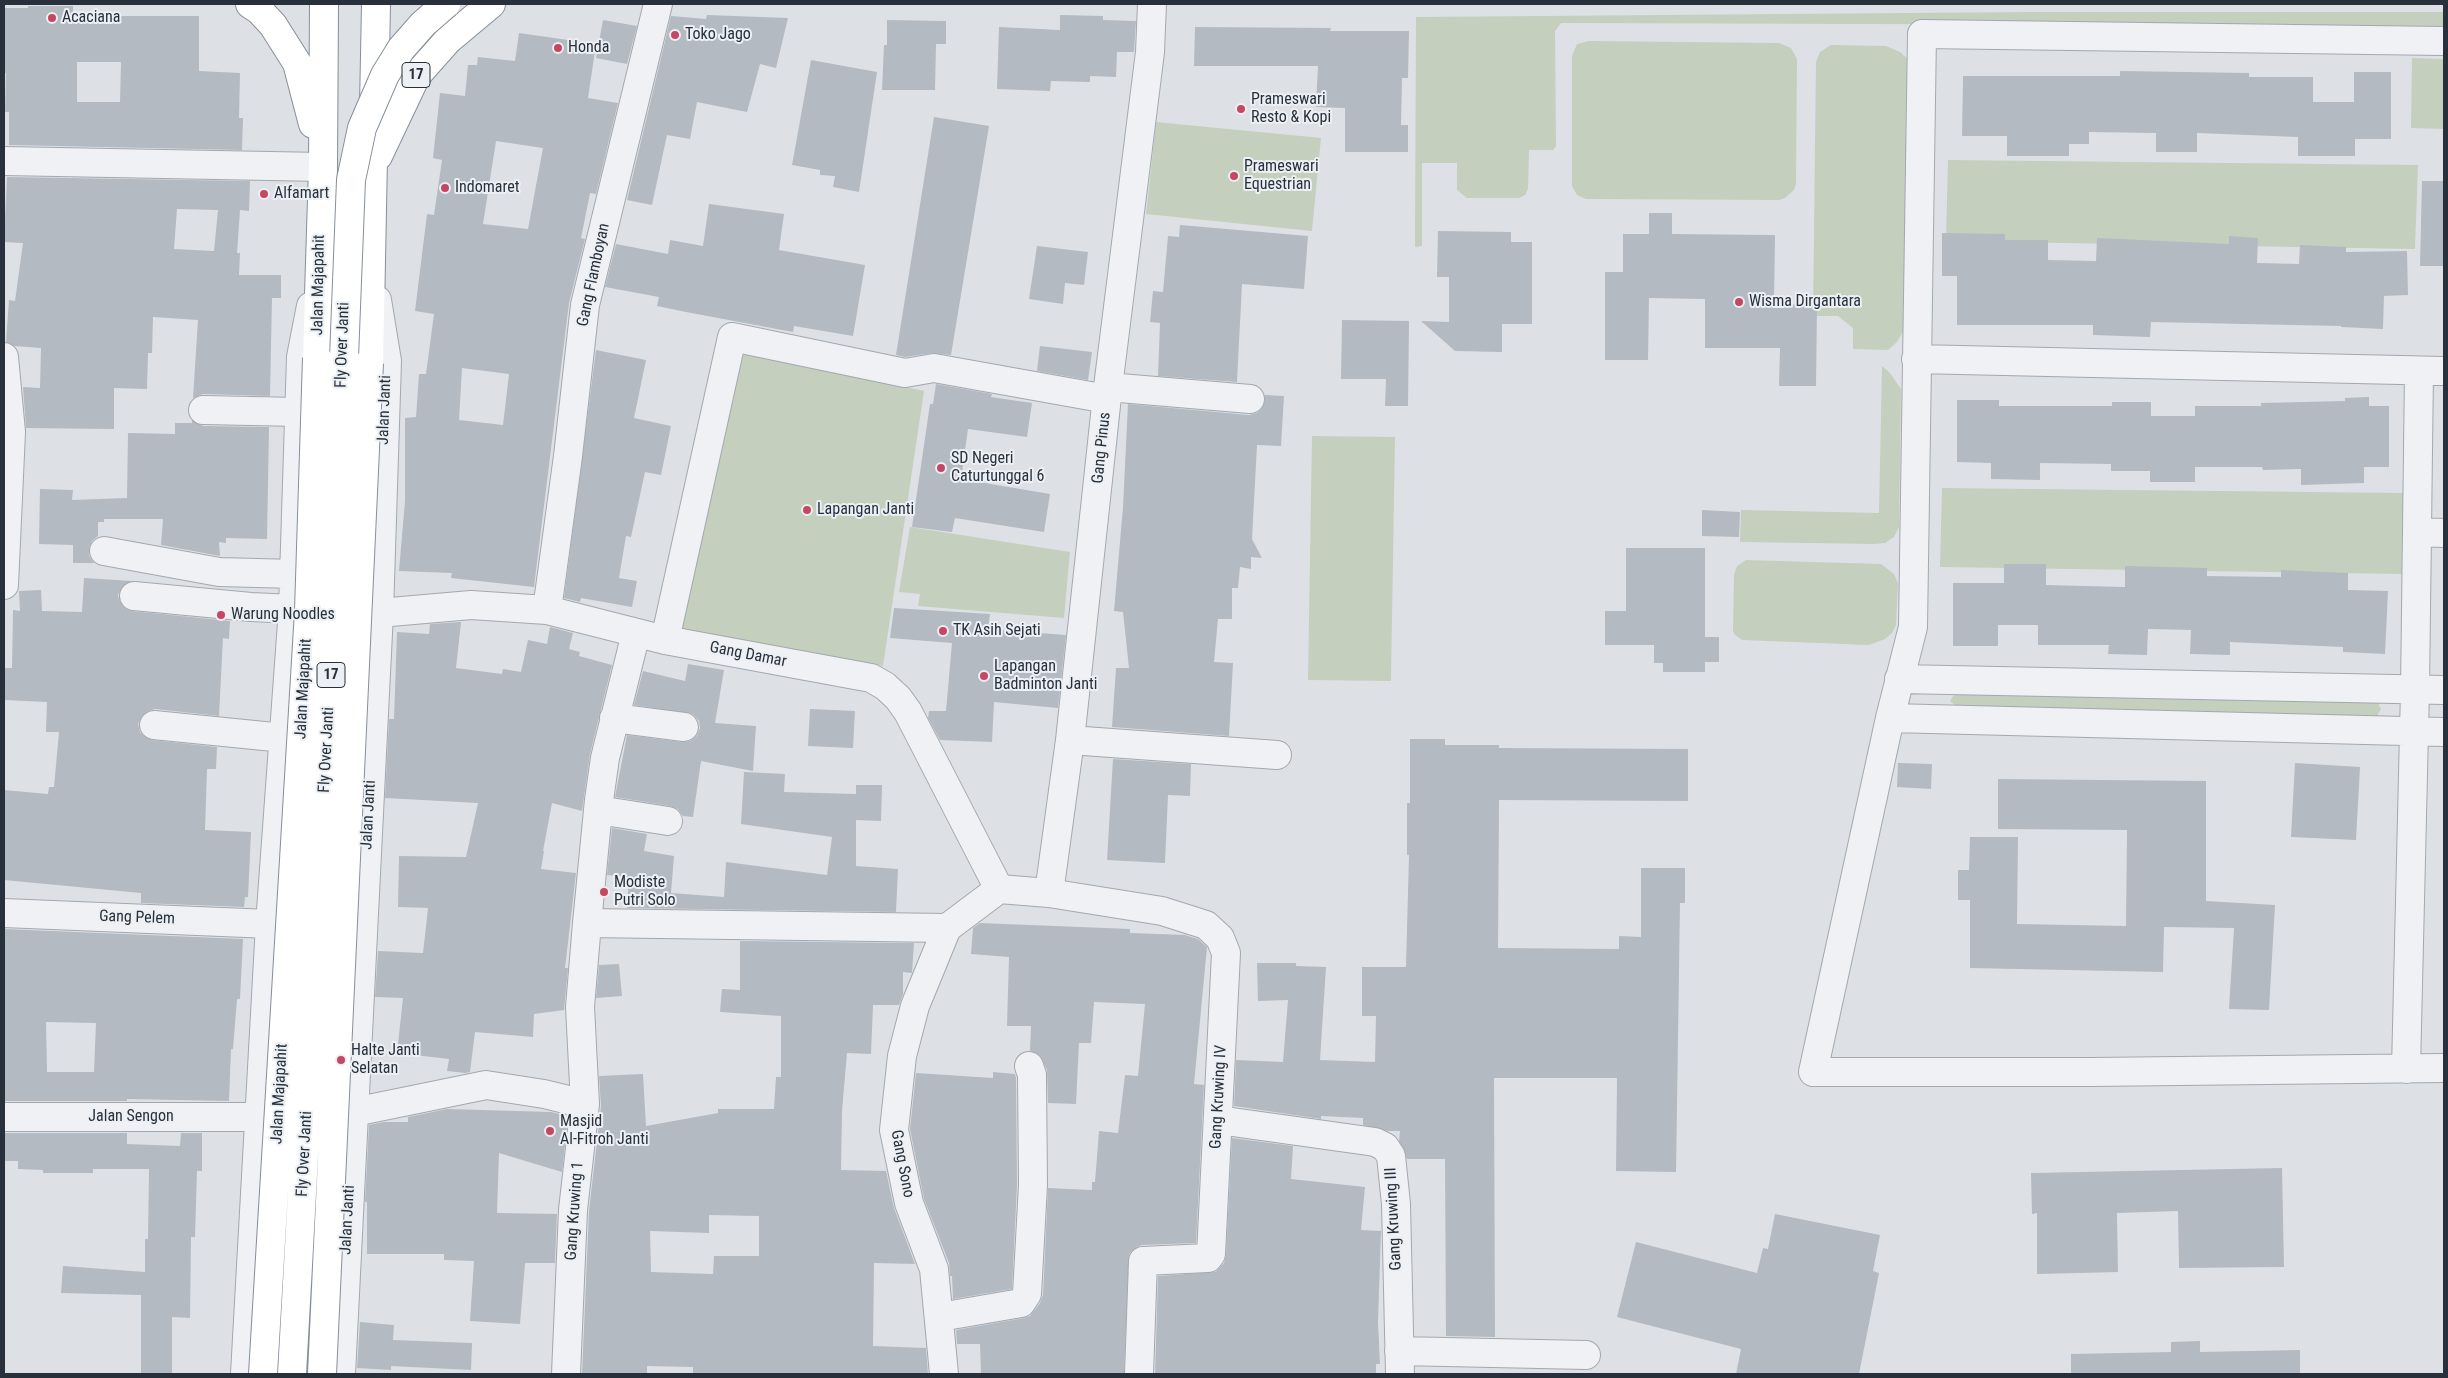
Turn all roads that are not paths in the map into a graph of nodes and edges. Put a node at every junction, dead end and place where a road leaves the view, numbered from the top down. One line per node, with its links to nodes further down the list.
1 (250, 4): 10 (highway)
2 (324, 4): 10 (highway, Jalan Majapahit / 17)
3 (376, 4): 11 (highway, 17)
4 (446, 4): 67 (highway, Fly Over Janti / 17, bridge)
5 (490, 4): 11 (highway, 17)
6 (658, 4): 28 (street, Gang Flamboyan)
7 (1152, 4): 17 (street, Gang Pinus)
8 (2444, 41): 15 (street)
9 (4, 162): 10 (street)
10 (323, 167): 13 (highway, Jalan Majapahit / 17)
11 (372, 169): 12 (highway, 17)
12 (370, 257): 29 (street, Jalan Janti); 68 (highway, 17, bridge)
13 (320, 259): 20 (street); 66 (highway, Jalan Majapahit / 17, bridge)
14 (4, 357): 25 (street)
15 (1916, 359): 16 (street); 32 (street)
16 (2432, 371): 21 (street)
17 (1108, 393): 18 (street); 31 (street); 42 (street, Gang Pinus)
18 (1250, 399)
19 (203, 410): 20 (street)
20 (299, 412): 24 (street)
21 (2417, 532): 22 (street); 33 (street)
22 (2444, 533)
23 (104, 551): 24 (street)
24 (295, 574): 27 (street)
25 (4, 585)
26 (134, 596): 27 (street)
27 (293, 609): 41 (street)
28 (547, 610): 29 (street, Gang Damar); 30 (street, Gang Damar)
29 (379, 613): 47 (street, Jalan Janti)
30 (636, 633): 31 (street, Gang Damar); 35 (street, Gang Kruwing 1)
31 (665, 640): 48 (street, Gang Damar)
32 (1899, 679): 33 (street); 36 (street)
33 (2415, 690): 34 (street); 39 (street)
34 (2444, 690)
35 (614, 718): 38 (street); 44 (street, Gang Kruwing 1)
36 (1890, 718): 39 (street); 56 (street)
37 (154, 725): 41 (street)
38 (684, 728)
39 (2414, 732): 40 (street); 56 (street)
40 (2444, 732)
41 (284, 738): 46 (street)
42 (1070, 740): 43 (street); 49 (street, Gang Pinus)
43 (1277, 755)
44 (598, 810): 45 (street); 51 (street, Gang Kruwing 1)
45 (668, 821)
46 (277, 833): 47 (street); 52 (street)
47 (368, 839): 58 (street, Jalan Janti)
48 (999, 889): 49 (street, Gang Kruwing IV); 53 (street)
49 (1049, 893): 61 (street, Gang Kruwing IV)
50 (4, 913): 52 (street, Gang Pelem)
51 (587, 923): 53 (street); 57 (street, Gang Kruwing 1)
52 (270, 924): 60 (street)
53 (947, 928): 62 (street, Gang Sono)
54 (1029, 1066): 62 (street)
55 (2444, 1068): 56 (street)
56 (2406, 1069)
57 (585, 1104): 58 (street); 70 (street, Gang Kruwing 1)
58 (354, 1112): 69 (street, Jalan Janti)
59 (4, 1117): 60 (street, Jalan Sengon)
60 (258, 1117): 65 (street)
61 (1218, 1120): 64 (street, Gang Kruwing III); 72 (street, Gang Kruwing IV)
62 (940, 1317): 71 (street, Gang Sono)
63 (1586, 1355): 64 (street)
64 (1400, 1362)
65 (245, 1374)
66 (264, 1374)
67 (292, 1374)
68 (322, 1374)
69 (341, 1374)
70 (566, 1374)
71 (944, 1374)
72 (1139, 1374)

